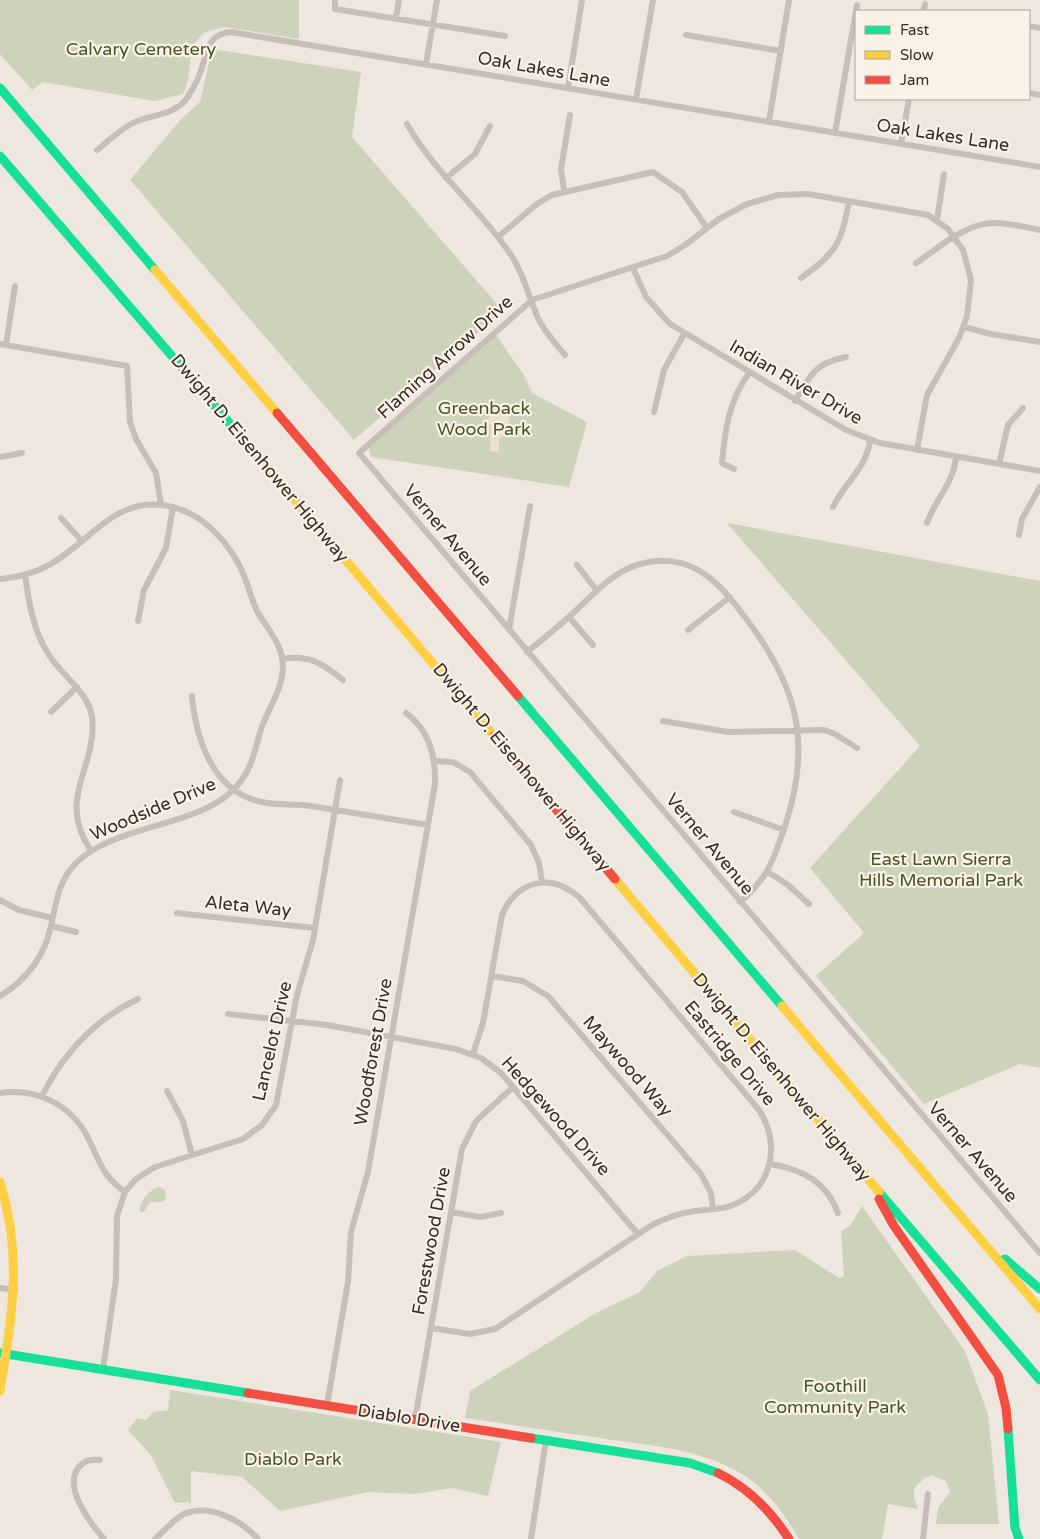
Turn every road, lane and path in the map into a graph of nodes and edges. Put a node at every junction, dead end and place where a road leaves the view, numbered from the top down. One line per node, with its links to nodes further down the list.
1 (335, 0): 10 (street)
2 (399, 0): 10 (street)
3 (436, 0): 11 (street)
4 (582, 0): 17 (street)
5 (653, 0): 18 (street)
6 (789, 0): 14 (street)
7 (857, 5): 8 (street)
8 (856, 10)
9 (855, 17): 24 (street)
10 (396, 18): 11 (street)
11 (432, 23): 13 (street); 15 (street)
12 (686, 35): 14 (street)
13 (506, 36)
14 (780, 51): 21 (street)
15 (426, 64): 17 (street, Oak Lakes Lane); 26 (street, Oak Lakes Lane)
16 (0, 88): 130 (main road)
17 (568, 88): 18 (street, Oak Lakes Lane)
18 (636, 99): 21 (street, Oak Lakes Lane)
19 (909, 100): 25 (street)
20 (570, 114): 31 (street)
21 (769, 121): 24 (street, Oak Lakes Lane)
22 (407, 124): 30 (street)
23 (490, 126): 30 (street)
24 (835, 132): 25 (street, Oak Lakes Lane)
25 (902, 144): 28 (street, Oak Lakes Lane)
26 (97, 150)
27 (0, 156): 123 (main road, Dwight D. Eisenhower Highway)
28 (1040, 167)
29 (944, 174): 33 (street)
30 (446, 178): 36 (street)
31 (564, 190): 34 (street); 36 (street)
32 (849, 201): 33 (street, Flaming Arrow Drive); 34 (street, Flaming Arrow Drive); 40 (street)
33 (937, 220): 37 (street, Flaming Arrow Drive)
34 (707, 228): 39 (street, Flaming Arrow Drive)
35 (1040, 230): 37 (street)
36 (498, 237): 42 (street)
37 (955, 237): 38 (street); 43 (street, Flaming Arrow Drive)
38 (916, 263)
39 (633, 268): 42 (street, Flaming Arrow Drive); 44 (street, Indian River Drive)
40 (801, 278)
41 (15, 286): 46 (street)
42 (532, 300): 47 (street); 56 (street, Flaming Arrow Drive)
43 (964, 327): 45 (street); 54 (street, Flaming Arrow Drive)
44 (684, 334): 49 (street, Indian River Drive); 52 (street)
45 (1040, 342)
46 (3, 345): 63 (street)
47 (565, 355)
48 (846, 358): 50 (street)
49 (749, 373): 50 (street, Indian River Drive); 60 (street)
50 (795, 400): 53 (street, Indian River Drive)
51 (1023, 408): 59 (street)
52 (654, 412)
53 (870, 441): 54 (street, Indian River Drive); 66 (street)
54 (917, 450): 58 (street, Indian River Drive)
55 (22, 453): 57 (street)
56 (359, 454): 78 (street, Verner Avenue)
57 (0, 457)
58 (956, 457): 59 (street, Indian River Drive); 68 (street)
59 (999, 464): 61 (street, Indian River Drive)
60 (734, 469)
61 (1040, 471)
62 (1040, 487): 69 (street)
63 (161, 505): 65 (street); 70 (street)
64 (530, 506): 78 (street)
65 (173, 507): 77 (street); 82 (street)
66 (833, 507)
67 (61, 518): 70 (street)
68 (927, 523)
69 (1019, 534)
70 (81, 540): 72 (street)
71 (577, 564): 74 (street)
72 (25, 575): 73 (street); 84 (street)
73 (0, 579)
74 (597, 591): 75 (street); 76 (street)
75 (730, 596): 79 (street); 89 (street)
76 (569, 617): 80 (street); 81 (street)
77 (138, 620)
78 (509, 630): 81 (street, Verner Avenue)
79 (688, 630)
80 (594, 645)
81 (527, 652): 102 (street, Verner Avenue)
82 (282, 659): 83 (street); 93 (street)
83 (343, 680)
84 (77, 687): 86 (street); 98 (street)
85 (192, 696): 93 (street)
86 (51, 712)
87 (406, 713): 91 (street, Woodforest Drive)
88 (662, 721): 89 (street)
89 (797, 730): 90 (street); 97 (street)
90 (857, 748)
91 (434, 761): 96 (street, Woodforest Drive); 100 (street)
92 (340, 780): 94 (street, Lancelot Drive)
93 (234, 790): 94 (street, Woodside Drive); 98 (street, Woodside Drive)
94 (335, 810): 96 (street, Woodside Drive); 107 (street, Lancelot Drive)
95 (734, 812): 97 (street)
96 (428, 826): 114 (street, Woodforest Drive)
97 (784, 830): 99 (street)
98 (91, 851): 105 (street, Woodside Drive)
99 (768, 872): 102 (street); 103 (street)
100 (542, 882): 109 (street); 121 (street, Eastridge Drive)
101 (0, 900): 105 (street)
102 (740, 902): 131 (street, Verner Avenue)
103 (809, 904)
104 (177, 913): 107 (street, Aleta Way)
105 (52, 918): 106 (street, Woodside Drive)
106 (51, 926): 108 (street); 110 (street, Woodside Drive)
107 (314, 928): 113 (street, Lancelot Drive)
108 (76, 932)
109 (492, 976): 115 (street); 125 (street, Maywood Way)
110 (0, 996)
111 (138, 999): 119 (street)
112 (228, 1014): 113 (street, Hedgewood Drive)
113 (292, 1021): 114 (street, Hedgewood Drive); 120 (street, Lancelot Drive)
114 (391, 1037): 115 (street, Hedgewood Drive); 141 (street, Woodforest Drive)
115 (474, 1054): 116 (street, Hedgewood Drive)
116 (512, 1086): 126 (street, Forestwood Drive); 129 (street, Hedgewood Drive)
117 (168, 1091): 120 (street)
118 (0, 1093): 119 (street)
119 (42, 1096): 124 (street)
120 (192, 1155): 124 (street, Lancelot Drive)
121 (771, 1164): 125 (street); 128 (street)
122 (0, 1182): 134 (main road)
123 (870, 1182): 139 (main road, Dwight D. Eisenhower Highway); 152 (main road)
124 (126, 1192): 138 (street, Lancelot Drive)
125 (713, 1209): 129 (street)
126 (451, 1212): 127 (street); 136 (street, Forestwood Drive)
127 (501, 1213)
128 (838, 1213)
129 (638, 1233): 136 (street)
130 (981, 1238): 133 (main road); 135 (main road)
131 (1040, 1253)
132 (0, 1288): 134 (street)
133 (1040, 1289)
134 (15, 1290): 137 (main road)
135 (1040, 1309)
136 (431, 1328): 142 (street, Forestwood Drive)
137 (3, 1353): 138 (main road, Diablo Drive); 140 (main road)
138 (103, 1369): 141 (main road, Diablo Drive)
139 (1040, 1380)
140 (0, 1391)
141 (327, 1405): 142 (main road, Diablo Drive)
142 (415, 1419): 143 (main road, Diablo Drive)
143 (546, 1440): 149 (street); 150 (main road, Diablo Drive)
144 (100, 1460): 146 (street)
145 (928, 1494): 151 (street)
146 (104, 1539)
147 (155, 1539): 148 (street)
148 (258, 1539)
149 (530, 1539)
150 (789, 1539)
151 (923, 1539)
152 (1019, 1539)

